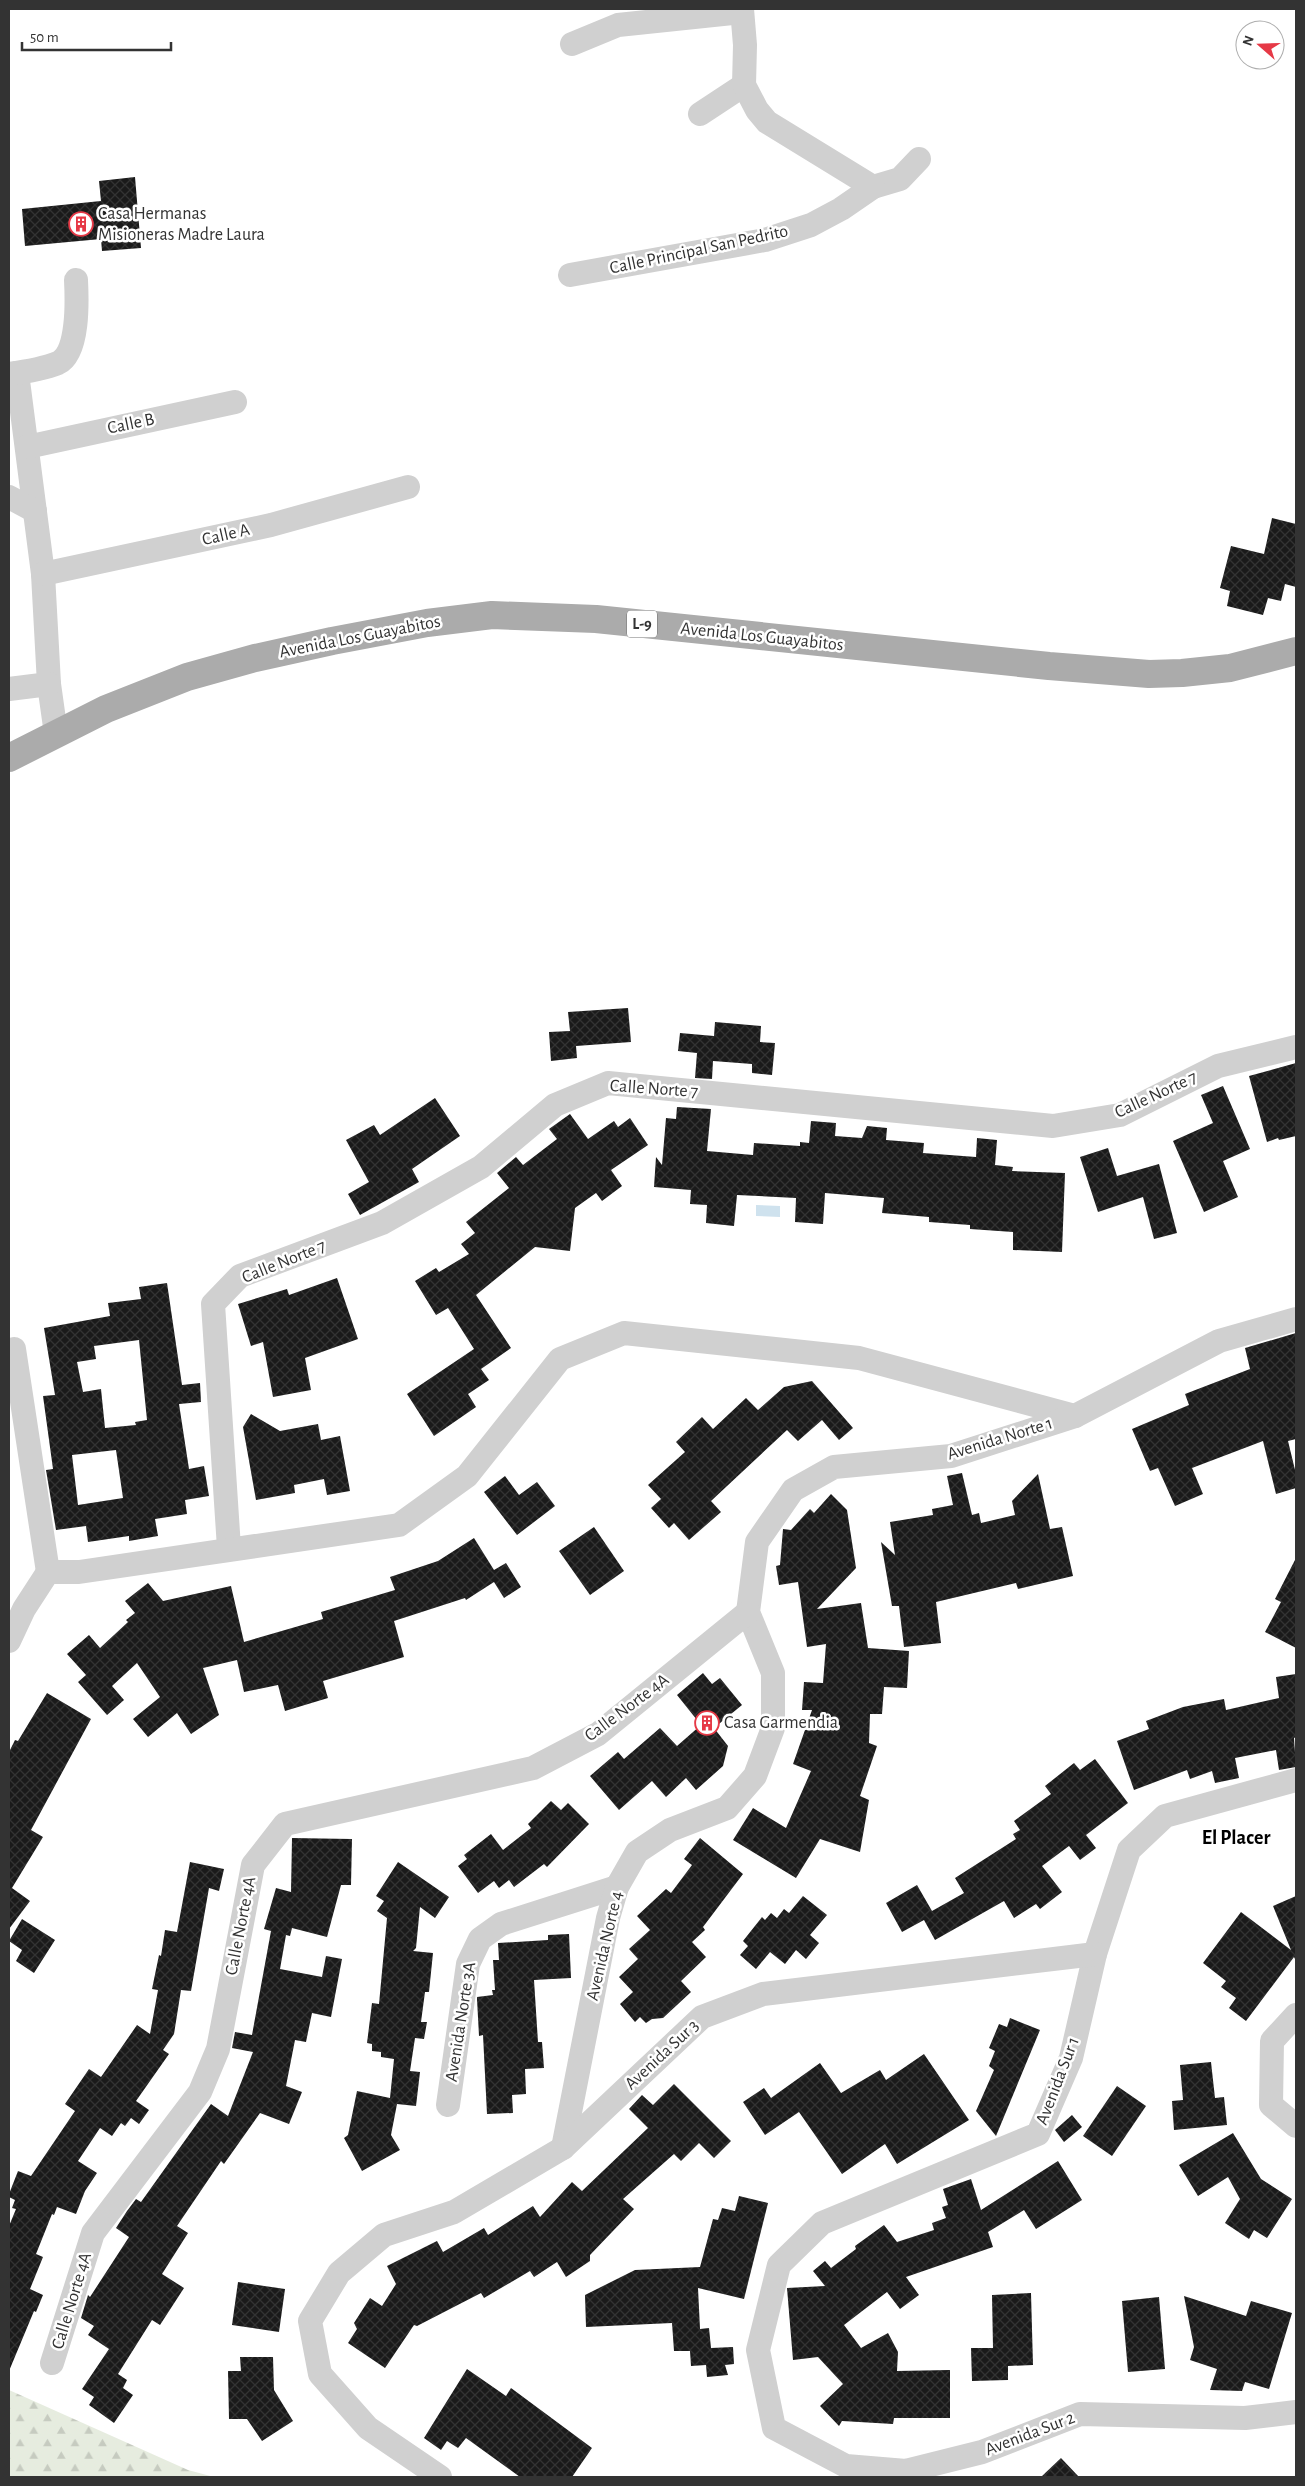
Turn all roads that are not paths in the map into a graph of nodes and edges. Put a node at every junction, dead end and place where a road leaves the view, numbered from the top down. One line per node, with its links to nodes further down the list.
1 (742, 10): 2 (street); 3 (street)
2 (572, 44)
3 (744, 85): 4 (street); 6 (street)
4 (700, 114)
5 (919, 159): 6 (street, Calle Principal San Pedrito)
6 (873, 187): 7 (street, Calle Principal San Pedrito)
7 (570, 275)
8 (76, 280): 9 (street)
9 (13, 374): 11 (street)
10 (235, 402): 11 (street, Calle B)
11 (27, 447): 14 (street)
12 (408, 487): 15 (street, Calle A)
13 (9, 497): 14 (street)
14 (35, 511): 15 (street)
15 (43, 574): 17 (street)
16 (1296, 651): 19 (main road, Avenida Los Guayabitos / L-9)
17 (49, 684): 18 (street); 19 (street)
18 (9, 689)
19 (56, 734): 20 (main road, Avenida Los Guayabitos / L-9)
20 (9, 758)
21 (1296, 1047): 25 (street, Calle Norte 7)
22 (1296, 1319): 24 (street, Avenida Norte 1)
23 (14, 1349): 26 (street)
24 (1075, 1416): 25 (street); 27 (street, Avenida Norte 1)
25 (229, 1548): 26 (street)
26 (48, 1572): 28 (street)
27 (748, 1612): 30 (street, Avenida Norte 4); 36 (street, Calle Norte 4A)
28 (9, 1641)
29 (1296, 1780): 31 (street, Avenida Sur 1)
30 (617, 1887): 33 (street, Avenida Norte 3A); 35 (street, Avenida Norte 4)
31 (1095, 1954): 35 (street, Avenida Sur 3); 38 (street, Avenida Sur 1)
32 (1296, 2014): 34 (street)
33 (448, 2105)
34 (1296, 2126)
35 (563, 2148): 39 (street, Avenida Sur 3)
36 (52, 2363)
37 (1296, 2412): 38 (street, Avenida Sur 2)
38 (774, 2428)
39 (440, 2477)

